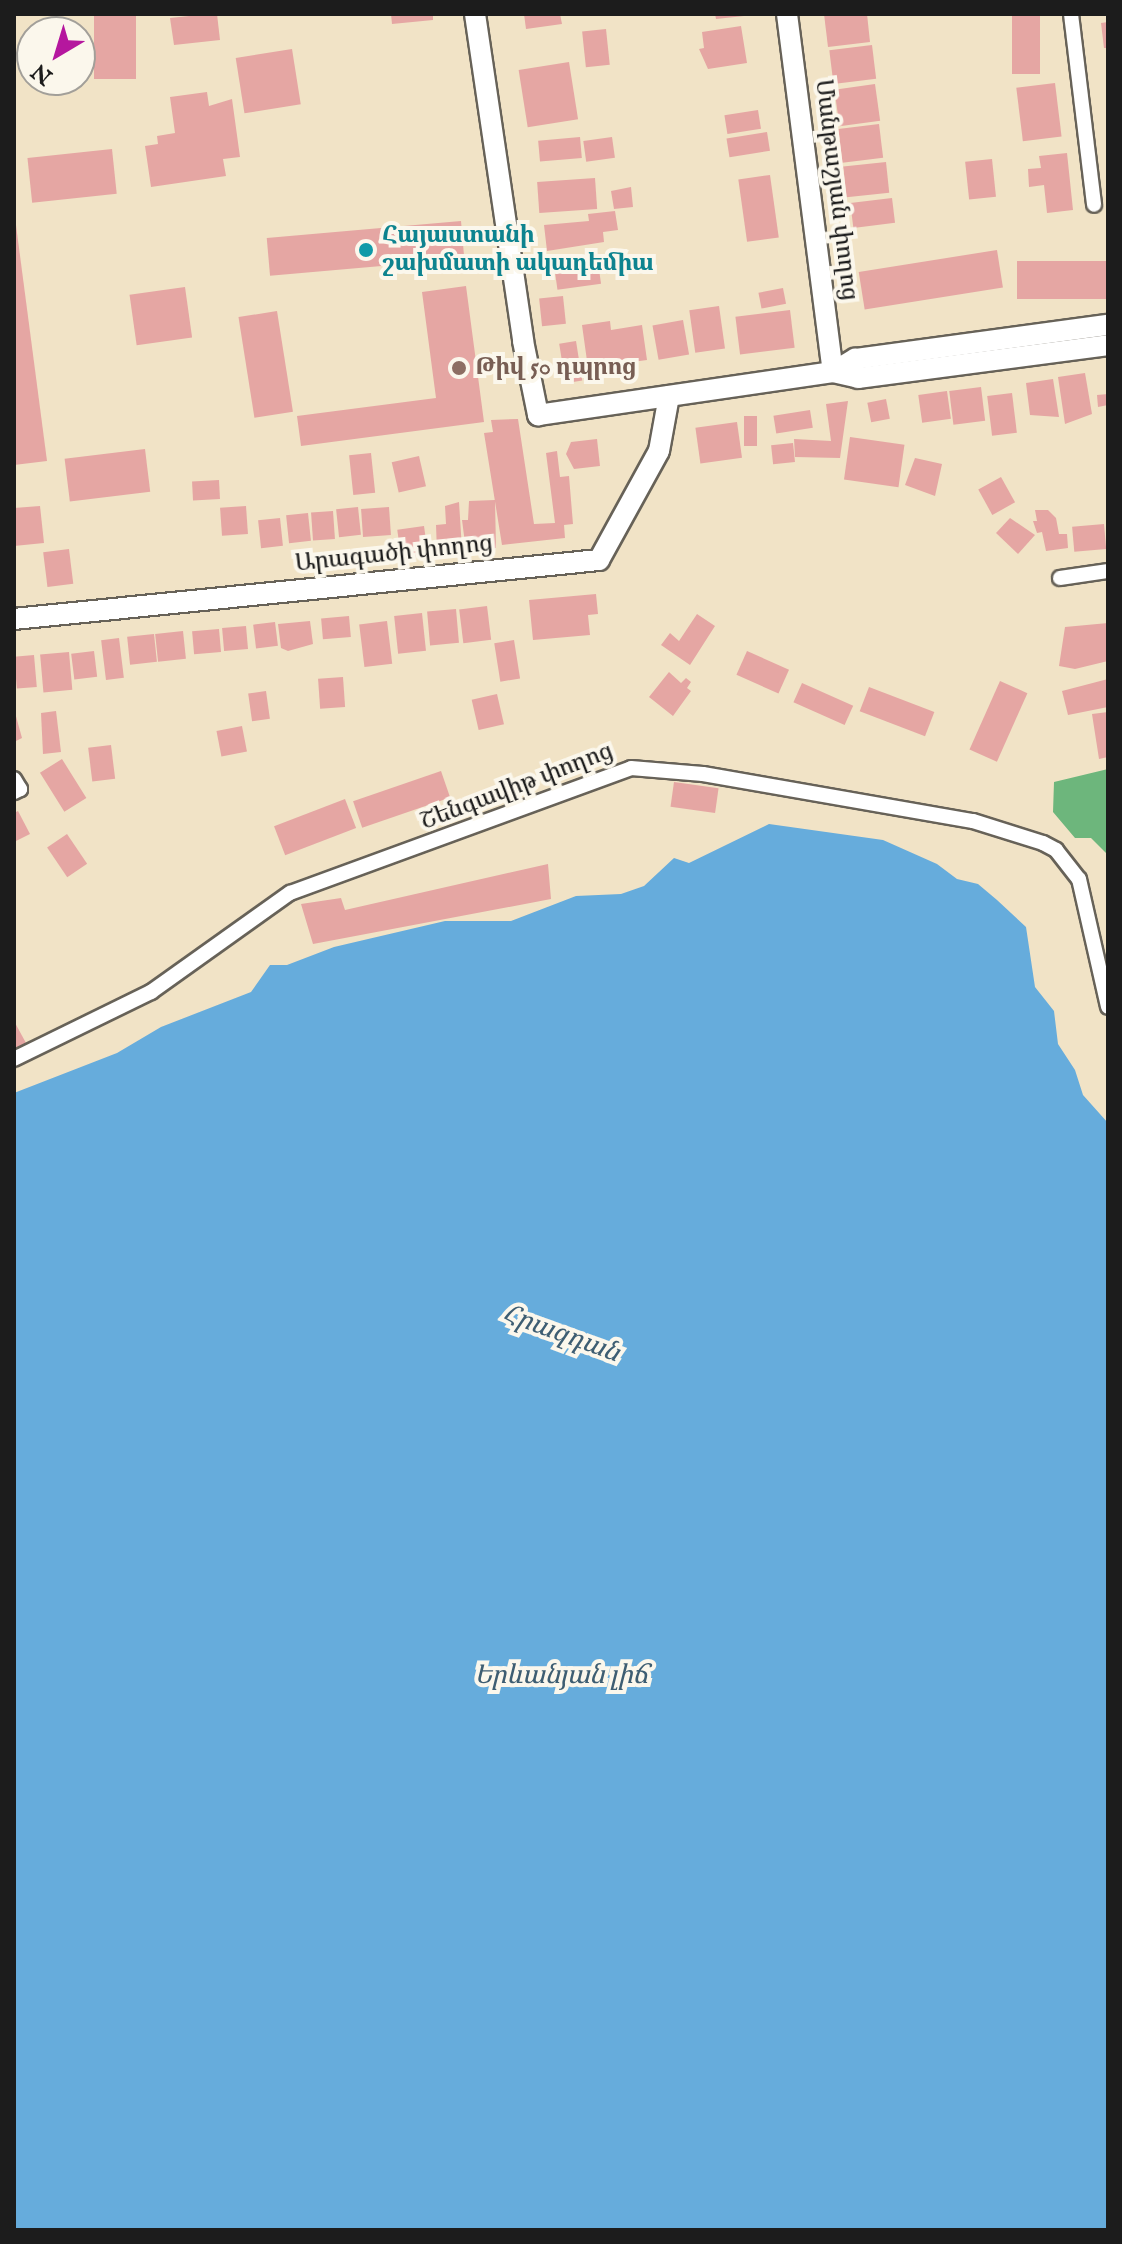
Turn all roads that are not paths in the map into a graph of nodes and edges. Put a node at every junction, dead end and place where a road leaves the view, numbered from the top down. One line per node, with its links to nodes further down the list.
1 (475, 14): 8 (street)
2 (787, 14): 7 (street, Մանթաշյան փողոց)
3 (1071, 14): 4 (street)
4 (1094, 205)
5 (1108, 325): 7 (street)
6 (1108, 345): 7 (street)
7 (833, 372): 8 (street)
8 (669, 396): 11 (street, Արագածի փողոց)
9 (1108, 571): 10 (street)
10 (1060, 578)
11 (14, 619)
12 (14, 779): 13 (street)
13 (14, 792)
14 (1108, 1007): 15 (street, Շենգավիթ փողոց)
15 (14, 1059)

